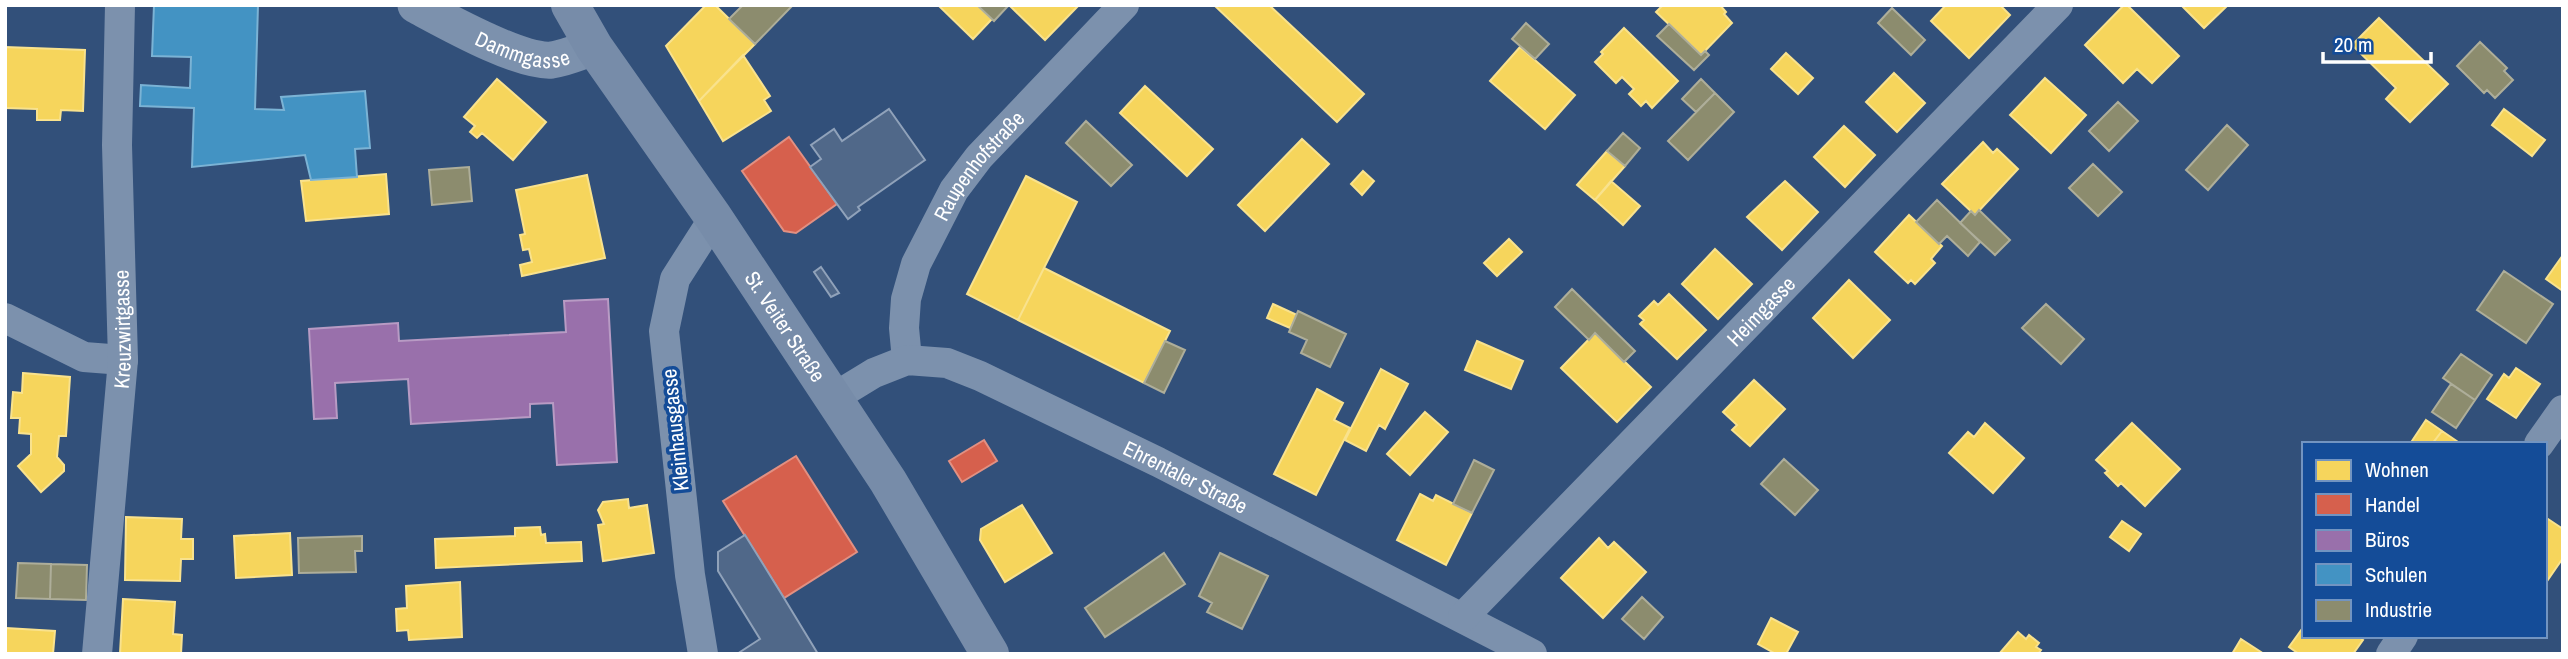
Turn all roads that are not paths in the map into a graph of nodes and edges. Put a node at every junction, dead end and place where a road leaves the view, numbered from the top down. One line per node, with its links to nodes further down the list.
1 (120, 5): 9 (street, Kreuzwirtgasse)
2 (416, 5): 6 (street, Dammgasse)
3 (570, 5): 6 (main road, St. Veiter Straße)
4 (1124, 5): 10 (street, Raupenhofstraße)
5 (2058, 5): 14 (street, Heimgasse)
6 (594, 47): 7 (main road, St. Veiter Straße)
7 (713, 218): 11 (main road, St. Veiter Straße); 17 (street, Kleinhausgasse)
8 (5, 318): 9 (street)
9 (122, 360): 16 (street, Kreuzwirtgasse)
10 (907, 360): 11 (street, Ehrentaler Straße); 14 (street, Ehrentaler Straße)
11 (833, 398): 18 (main road, St. Veiter Straße)
12 (2563, 410): 13 (street)
13 (2540, 442)
14 (1463, 617): 19 (street, Ehrentaler Straße)
15 (2402, 638): 20 (street)
16 (97, 654)
17 (703, 654)
18 (990, 654)
19 (1532, 654)
20 (2391, 654)

